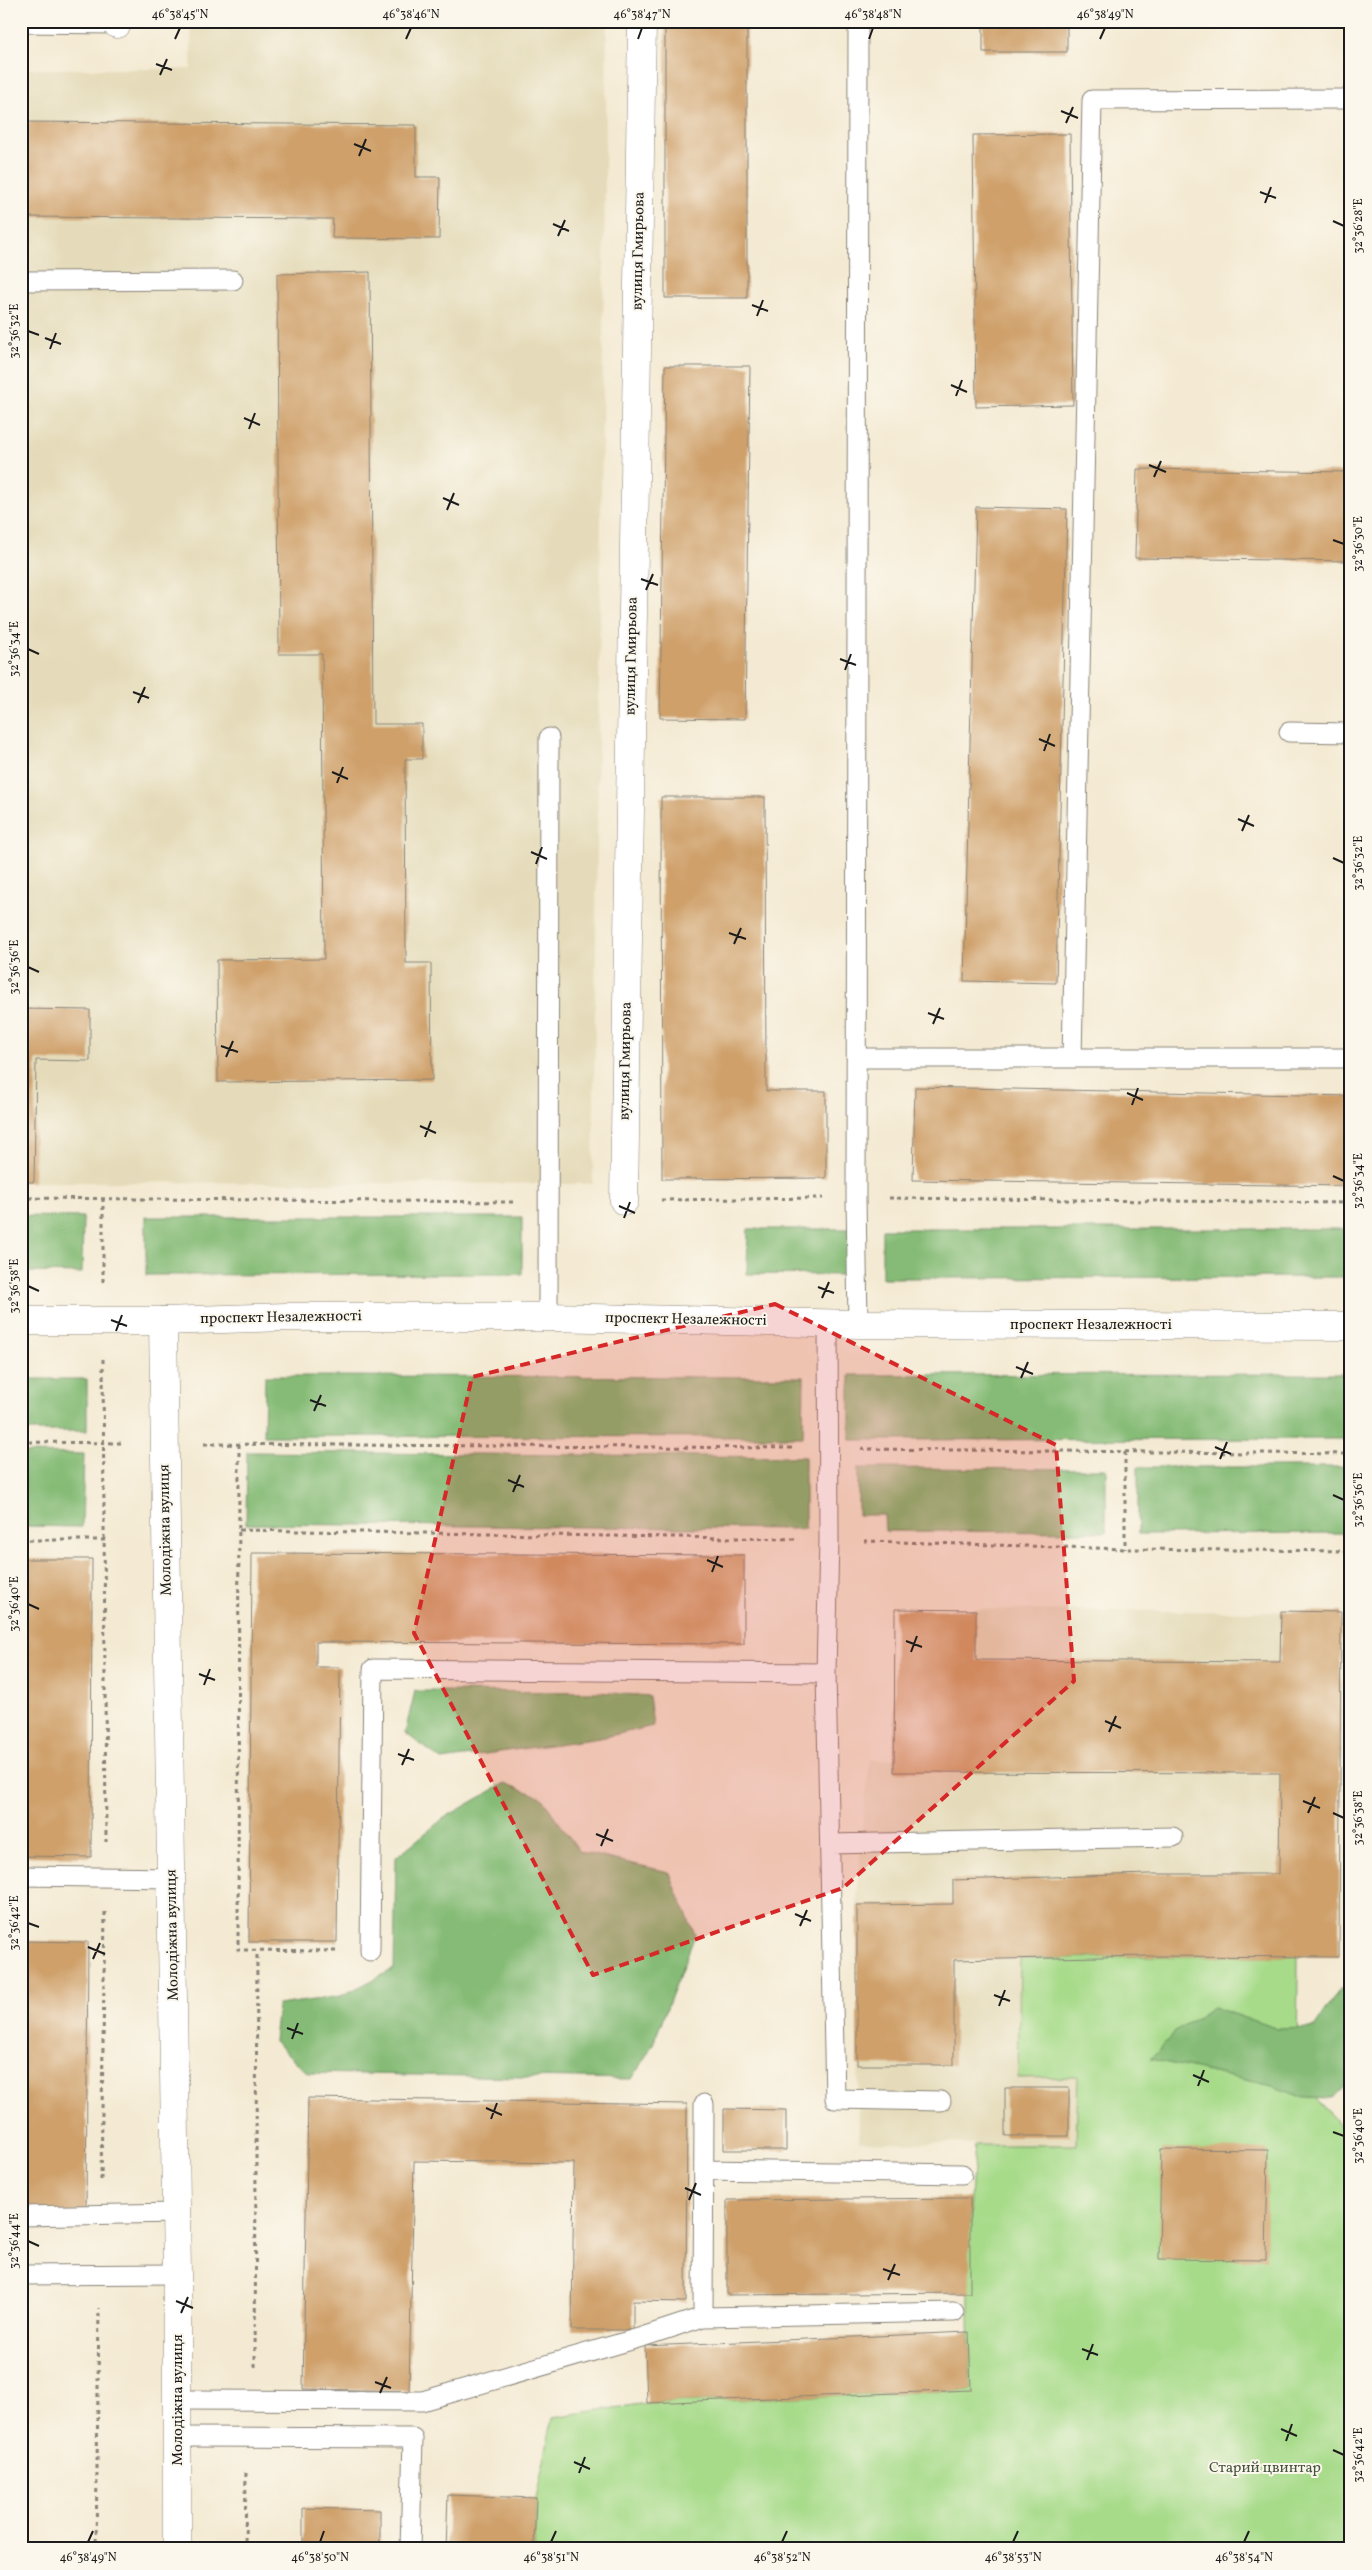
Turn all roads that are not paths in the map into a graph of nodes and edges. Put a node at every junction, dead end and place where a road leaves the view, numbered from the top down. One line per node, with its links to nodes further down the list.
1 (642, 21): 14 (street, вулиця Гмирьова)
2 (858, 21): 11 (lane)
3 (21, 23): 4 (lane)
4 (117, 23)
5 (1351, 99): 12 (lane)
6 (233, 280): 7 (lane)
7 (21, 281)
8 (1289, 732): 9 (lane)
9 (1351, 733)
10 (549, 738): 15 (lane)
11 (856, 1058): 12 (lane); 19 (lane)
12 (1072, 1058): 13 (lane)
13 (1351, 1058)
14 (624, 1201)
15 (548, 1317): 17 (street, проспект Незалежності); 18 (street, проспект Незалежності)
16 (21, 1321): 17 (street, проспект Незалежності)
17 (163, 1321): 25 (street, Молодіжна вулиця)
18 (828, 1324): 19 (street, проспект Незалежності); 21 (lane)
19 (858, 1324): 20 (street, проспект Незалежності)
20 (1351, 1326)
21 (826, 1673): 23 (lane); 26 (lane)
22 (1173, 1837): 23 (lane)
23 (830, 1844): 27 (lane)
24 (21, 1876): 25 (lane)
25 (173, 1878): 31 (street, Молодіжна вулиця)
26 (370, 1951)
27 (941, 2100)
28 (704, 2104): 29 (lane)
29 (704, 2170): 30 (lane); 36 (lane)
30 (962, 2174)
31 (176, 2214): 32 (lane); 33 (street, Молодіжна вулиця)
32 (21, 2216)
33 (177, 2274): 34 (lane); 37 (street, Молодіжна вулиця)
34 (21, 2275)
35 (954, 2312): 36 (lane)
36 (703, 2317): 37 (lane)
37 (177, 2400): 38 (street, Молодіжна вулиця)
38 (178, 2437): 39 (street, Молодіжна вулиця); 40 (lane)
39 (177, 2549)
40 (410, 2549)

